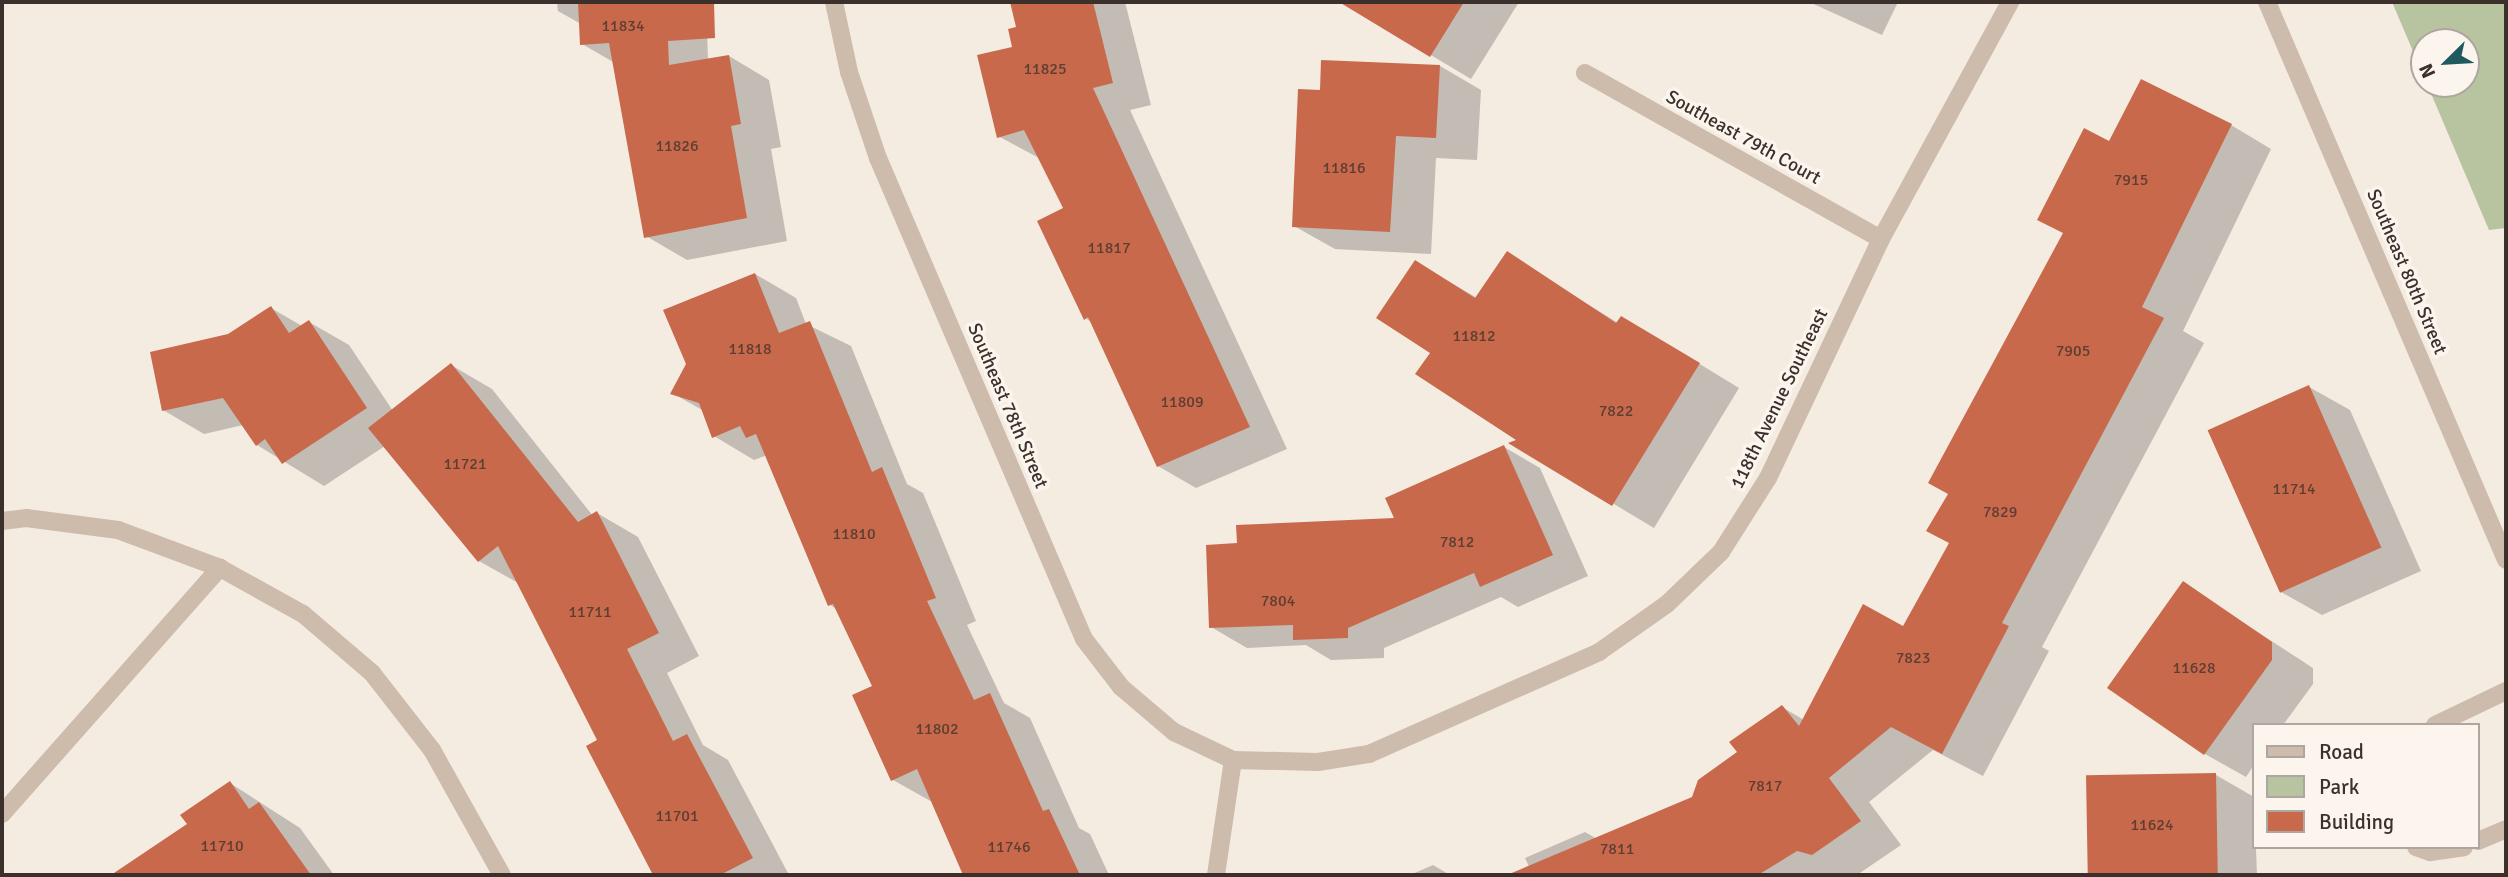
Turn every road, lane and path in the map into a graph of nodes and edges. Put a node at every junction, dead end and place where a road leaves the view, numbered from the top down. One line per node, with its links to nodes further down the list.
1 (834, 2): 11 (street, Southeast 78th Street)
2 (2010, 2): 5 (street, 118th Avenue Southeast)
3 (2267, 2): 7 (street, Southeast 80th Street)
4 (1584, 73): 5 (street, Southeast 79th Court)
5 (1881, 239): 11 (street, 118th Avenue Southeast)
6 (2, 521): 8 (street)
7 (2506, 560)
8 (220, 568): 12 (street); 17 (street)
9 (2506, 691): 10 (street)
10 (2439, 723)
11 (1233, 760): 18 (street)
12 (2, 814)
13 (2506, 829): 14 (street)
14 (2480, 840)
15 (2422, 849): 16 (street)
16 (2450, 849)
17 (502, 875)
18 (1216, 875)

